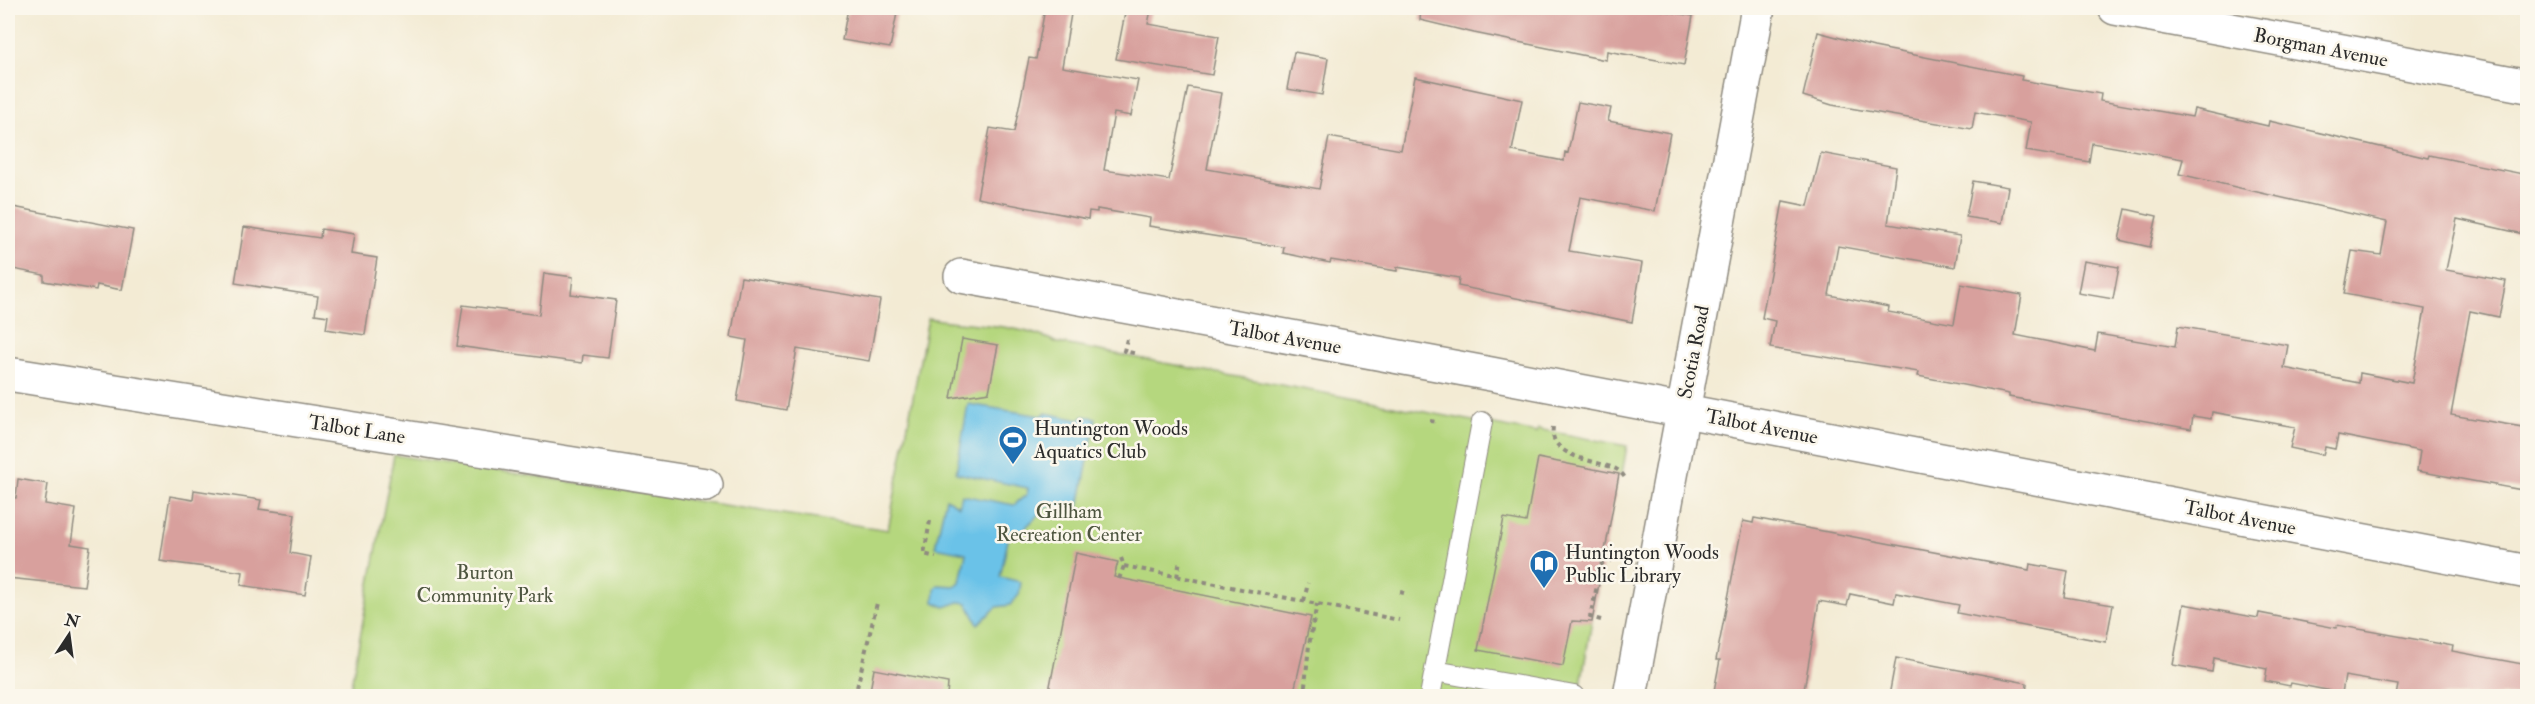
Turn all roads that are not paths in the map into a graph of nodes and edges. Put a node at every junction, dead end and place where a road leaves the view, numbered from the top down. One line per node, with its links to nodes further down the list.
1 (1758, 8): 6 (street, Scotia Road)
2 (2115, 8): 3 (street, Borgman Avenue)
3 (2528, 86)
4 (961, 276): 6 (street, Talbot Avenue)
5 (8, 374): 8 (street, Talbot Lane)
6 (1682, 411): 9 (street, Talbot Avenue); 14 (street, Scotia Road)
7 (1482, 422): 10 (lane)
8 (706, 485)
9 (2528, 572)
10 (1435, 671): 11 (lane); 12 (lane)
11 (1541, 693): 13 (lane)
12 (1430, 696)
13 (1575, 696)
14 (1630, 696)

